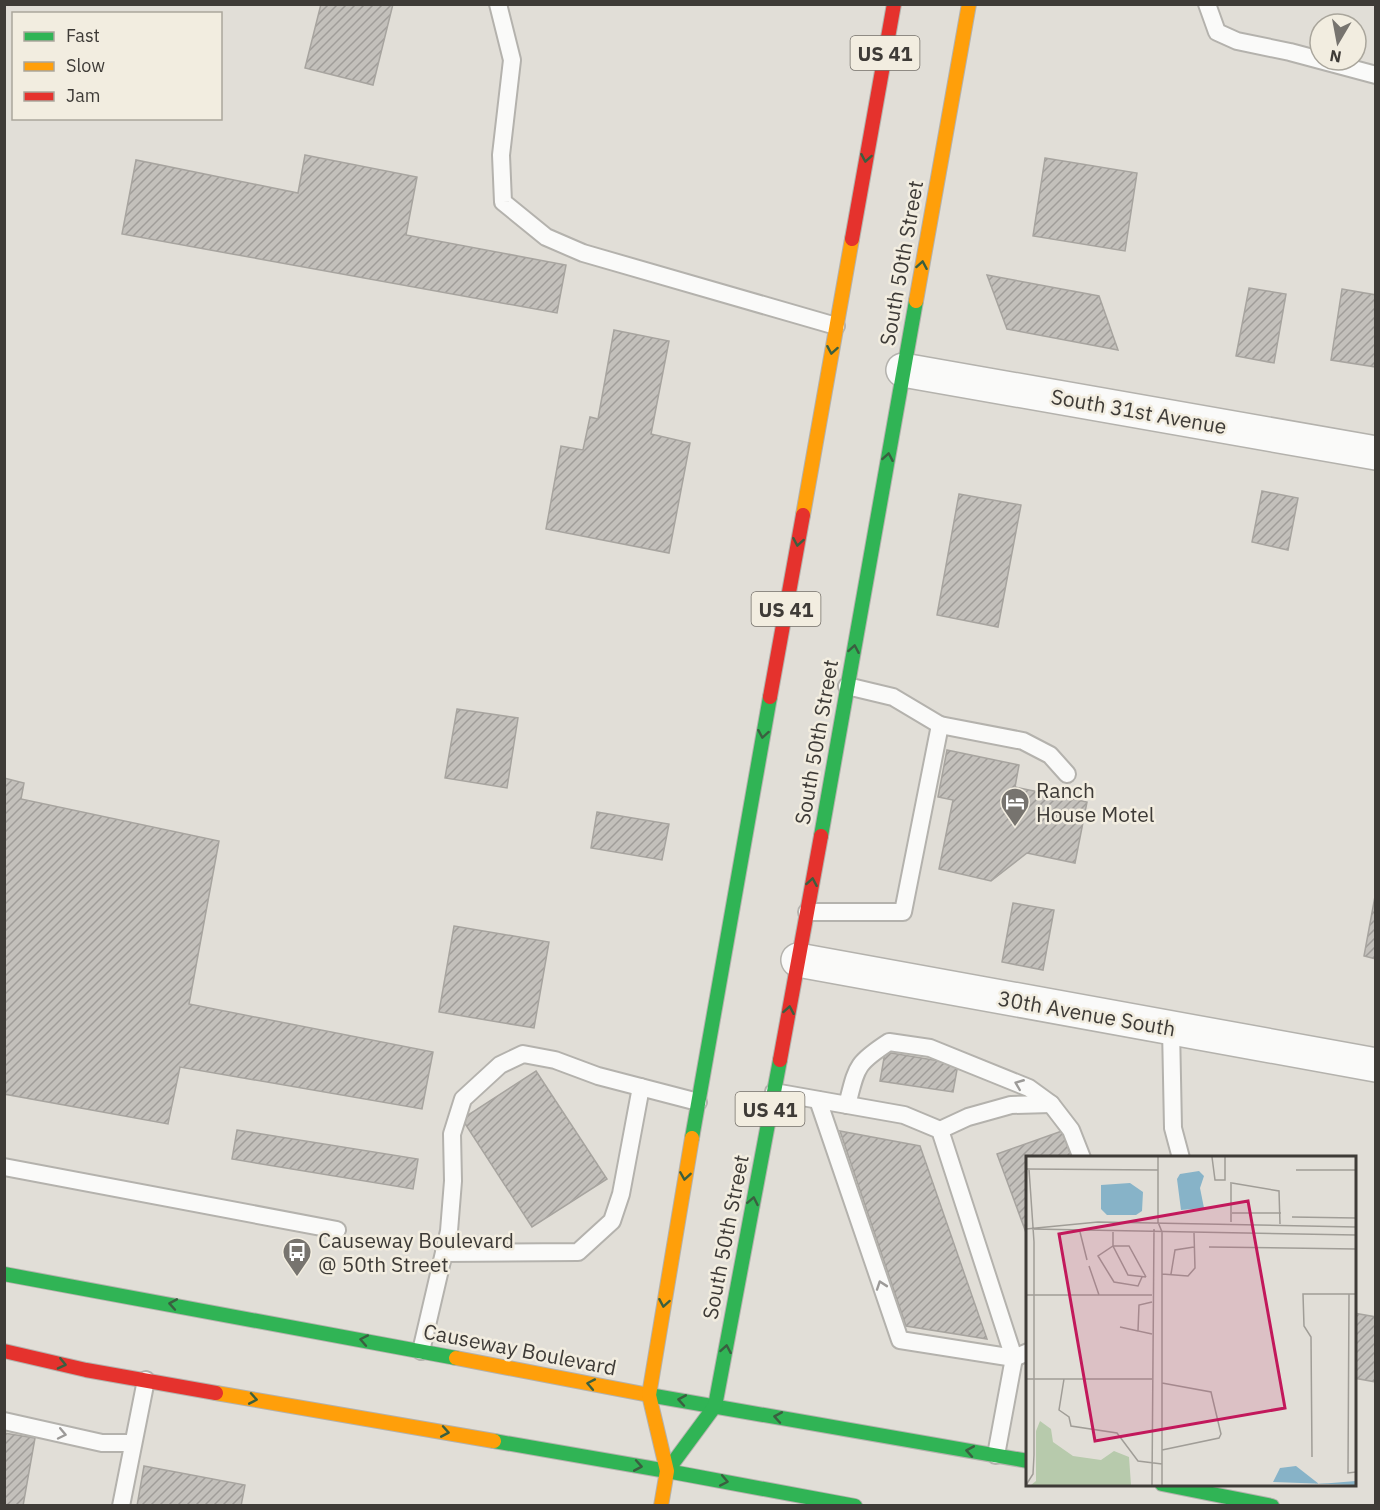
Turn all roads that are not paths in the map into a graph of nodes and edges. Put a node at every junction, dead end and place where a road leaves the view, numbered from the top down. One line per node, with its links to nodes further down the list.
1 (498, 4): 6 (lane)
2 (894, 4): 6 (main road, South 50th Street / US 41, one-way to 6)
3 (969, 4): 7 (main road, South 50th Street / US 41, one-way to 3)
4 (1207, 4): 5 (lane)
5 (1376, 75)
6 (836, 326): 19 (main road, South 50th Street / US 41, one-way to 19)
7 (903, 370): 8 (street, South 31st Avenue); 9 (main road, South 50th Street / US 41, one-way to 7)
8 (1376, 453)
9 (847, 686): 10 (lane); 12 (main road, South 50th Street / US 41, one-way to 9)
10 (940, 724): 11 (lane); 12 (lane)
11 (1067, 774)
12 (807, 912): 13 (main road, South 50th Street / US 41)
13 (798, 960): 14 (street, 30th Avenue South); 17 (main road, South 50th Street / US 41, one-way to 13)
14 (1171, 1028): 15 (street, 30th Avenue South); 24 (lane)
15 (1376, 1065)
16 (641, 1087): 19 (lane); 27 (lane); 27 (lane)
17 (774, 1092): 18 (lane); 34 (main road, South 50th Street / US 41, one-way to 17)
18 (818, 1100): 21 (lane); 31 (lane, one-way to 18)
19 (698, 1102): 33 (main road, South 50th Street / US 41, one-way to 33)
20 (1051, 1104): 21 (lane, one-way to 21); 22 (lane); 23 (lane)
21 (847, 1105): 22 (lane)
22 (940, 1131): 31 (lane)
23 (1081, 1156)
24 (1180, 1156)
25 (4, 1167): 26 (lane)
26 (337, 1230)
27 (444, 1252): 30 (lane)
28 (4, 1274): 30 (main road, Causeway Boulevard, one-way to 28)
29 (4, 1351): 32 (main road, one-way to 32)
30 (421, 1351): 33 (main road, Causeway Boulevard, one-way to 30)
31 (1021, 1355): 37 (lane)
32 (146, 1380): 36 (lane); 39 (main road, one-way to 39)
33 (649, 1395): 34 (main road, Causeway Boulevard, one-way to 33); 39 (main road, South 50th Street / US 41)
34 (715, 1406): 37 (main road, Causeway Boulevard, one-way to 34); 39 (main road, South 50th Street / US 41)
35 (4, 1421): 36 (lane, one-way to 36)
36 (133, 1443): 42 (lane)
37 (996, 1455): 38 (main road, Causeway Boulevard)
38 (1026, 1461)
39 (667, 1471): 43 (main road, South 50th Street / US 41); 44 (main road, one-way to 44)
40 (1176, 1486): 41 (main road)
41 (1230, 1490): 45 (main road)
42 (121, 1506)
43 (661, 1506)
44 (855, 1506)
45 (1272, 1506)

